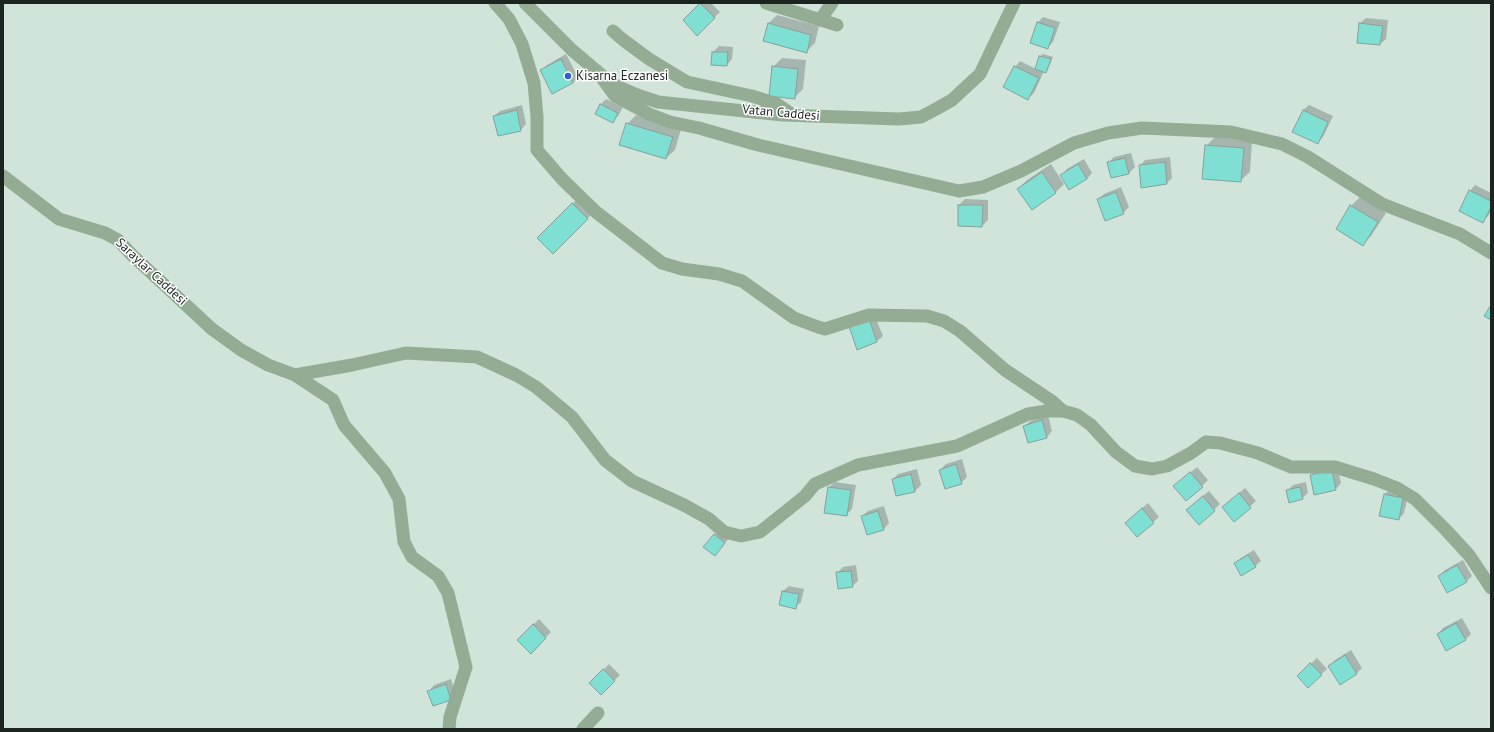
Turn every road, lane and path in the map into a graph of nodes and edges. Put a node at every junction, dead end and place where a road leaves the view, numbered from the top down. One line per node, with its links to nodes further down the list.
1 (495, 3): 16 (street)
2 (525, 3): 7 (street, Vatan Caddesi)
3 (540, 3): 7 (street)
4 (766, 3): 8 (street)
5 (832, 3): 8 (street)
6 (1014, 3): 12 (street, Vatan Caddesi)
7 (540, 19): 11 (street, Vatan Caddesi)
8 (820, 20): 9 (street)
9 (837, 25)
10 (613, 31): 12 (street)
11 (597, 72): 12 (street, Vatan Caddesi); 14 (street)
12 (793, 115)
13 (3, 176): 15 (street, Saraylar Caddesi)
14 (1491, 252)
15 (295, 375): 16 (street); 19 (street, Saraylar Caddesi)
16 (1064, 411): 17 (street)
17 (1491, 588)
18 (598, 713): 20 (street)
19 (449, 729)
20 (583, 729)

